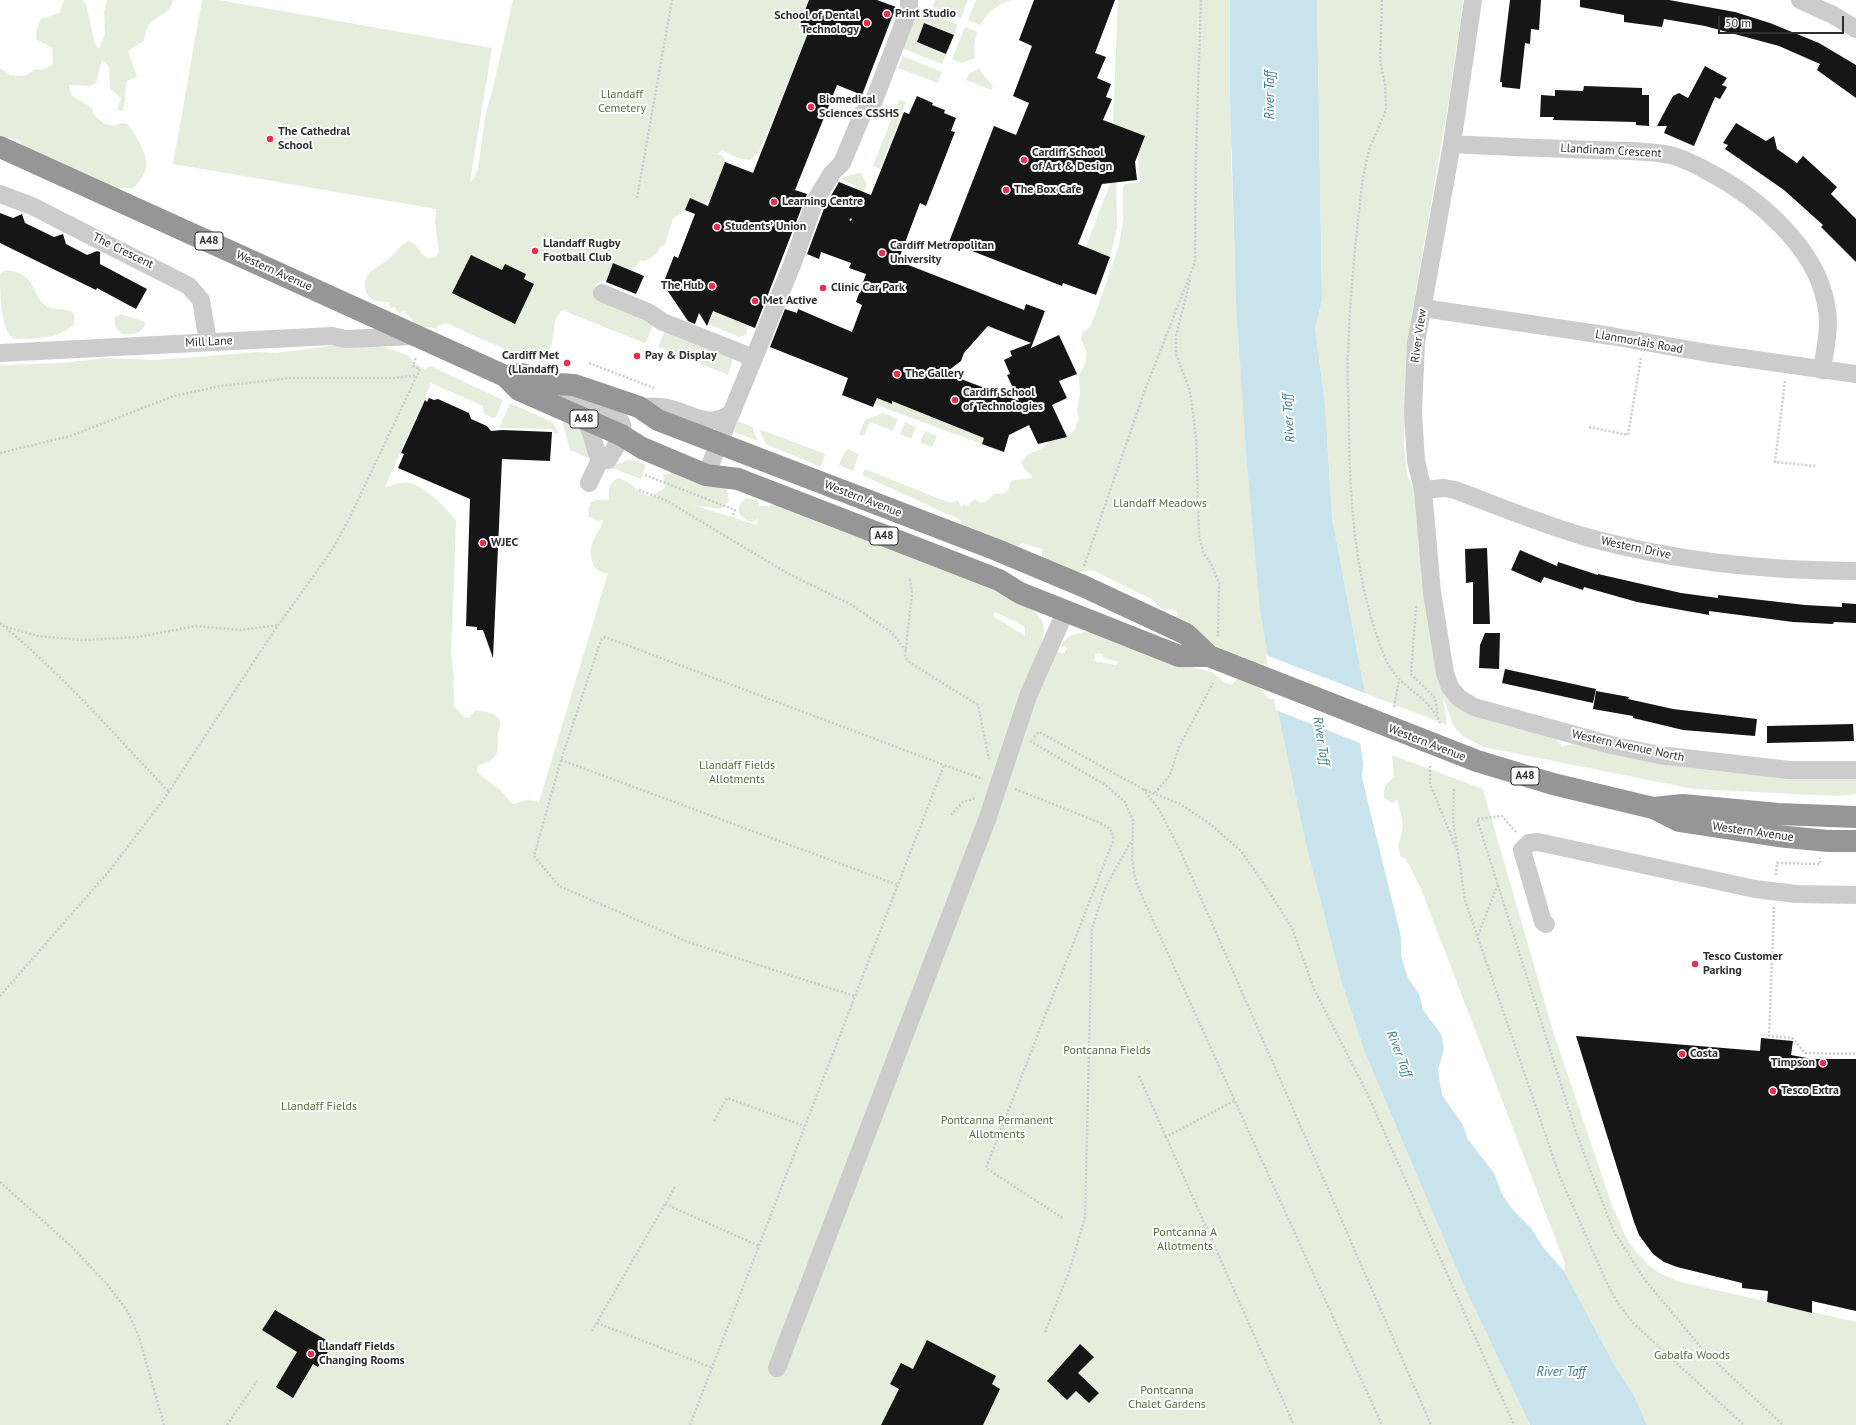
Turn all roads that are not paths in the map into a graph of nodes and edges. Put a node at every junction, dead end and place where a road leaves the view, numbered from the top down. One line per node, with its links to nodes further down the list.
1 (909, 0): 13 (street)
2 (1473, 0): 5 (street, River View)
3 (1800, 0): 4 (street)
4 (1856, 29)
5 (1452, 144): 9 (street, River View); 14 (street, Llandinam Crescent)
6 (0, 147): 11 (highway, Western Avenue / A48)
7 (0, 194): 10 (street, The Crescent)
8 (602, 293): 13 (street)
9 (1423, 308): 14 (street, Llanmorlais Road); 26 (street, River View)
10 (208, 342): 11 (street, Mill Lane); 12 (street, Mill Lane)
11 (417, 346): 16 (highway, Western Avenue / A48)
12 (0, 353)
13 (753, 359): 19 (street)
14 (1822, 370): 15 (street, Llanmorlais Road)
15 (1856, 374)
16 (505, 376): 17 (highway, Western Avenue / A48); 20 (highway, Western Avenue / A48)
17 (558, 384): 18 (highway, Western Avenue / A48); 21 (street)
18 (639, 407): 19 (street); 22 (highway, Western Avenue / A48)
19 (730, 414): 22 (street)
20 (584, 419): 21 (highway, Western Avenue / A48); 23 (street)
21 (621, 435): 23 (street); 24 (highway, Western Avenue / A48)
22 (718, 444): 24 (street); 29 (highway, Western Avenue / A48)
23 (600, 460): 25 (street)
24 (706, 475): 28 (highway, Western Avenue / A48)
25 (589, 483)
26 (1423, 490): 27 (street, Western Drive); 30 (street, River View)
27 (1856, 571)
28 (1066, 610): 29 (highway, Western Avenue / A48); 37 (street)
29 (1209, 656): 32 (highway, Western Avenue / A48)
30 (1445, 673): 31 (street, Western Avenue North)
31 (1856, 770)
32 (1653, 808): 33 (highway, Western Avenue / A48); 34 (highway, Western Avenue / A48)
33 (1856, 817)
34 (1856, 841)
35 (1856, 895): 36 (street)
36 (1546, 924)
37 (778, 1368)

